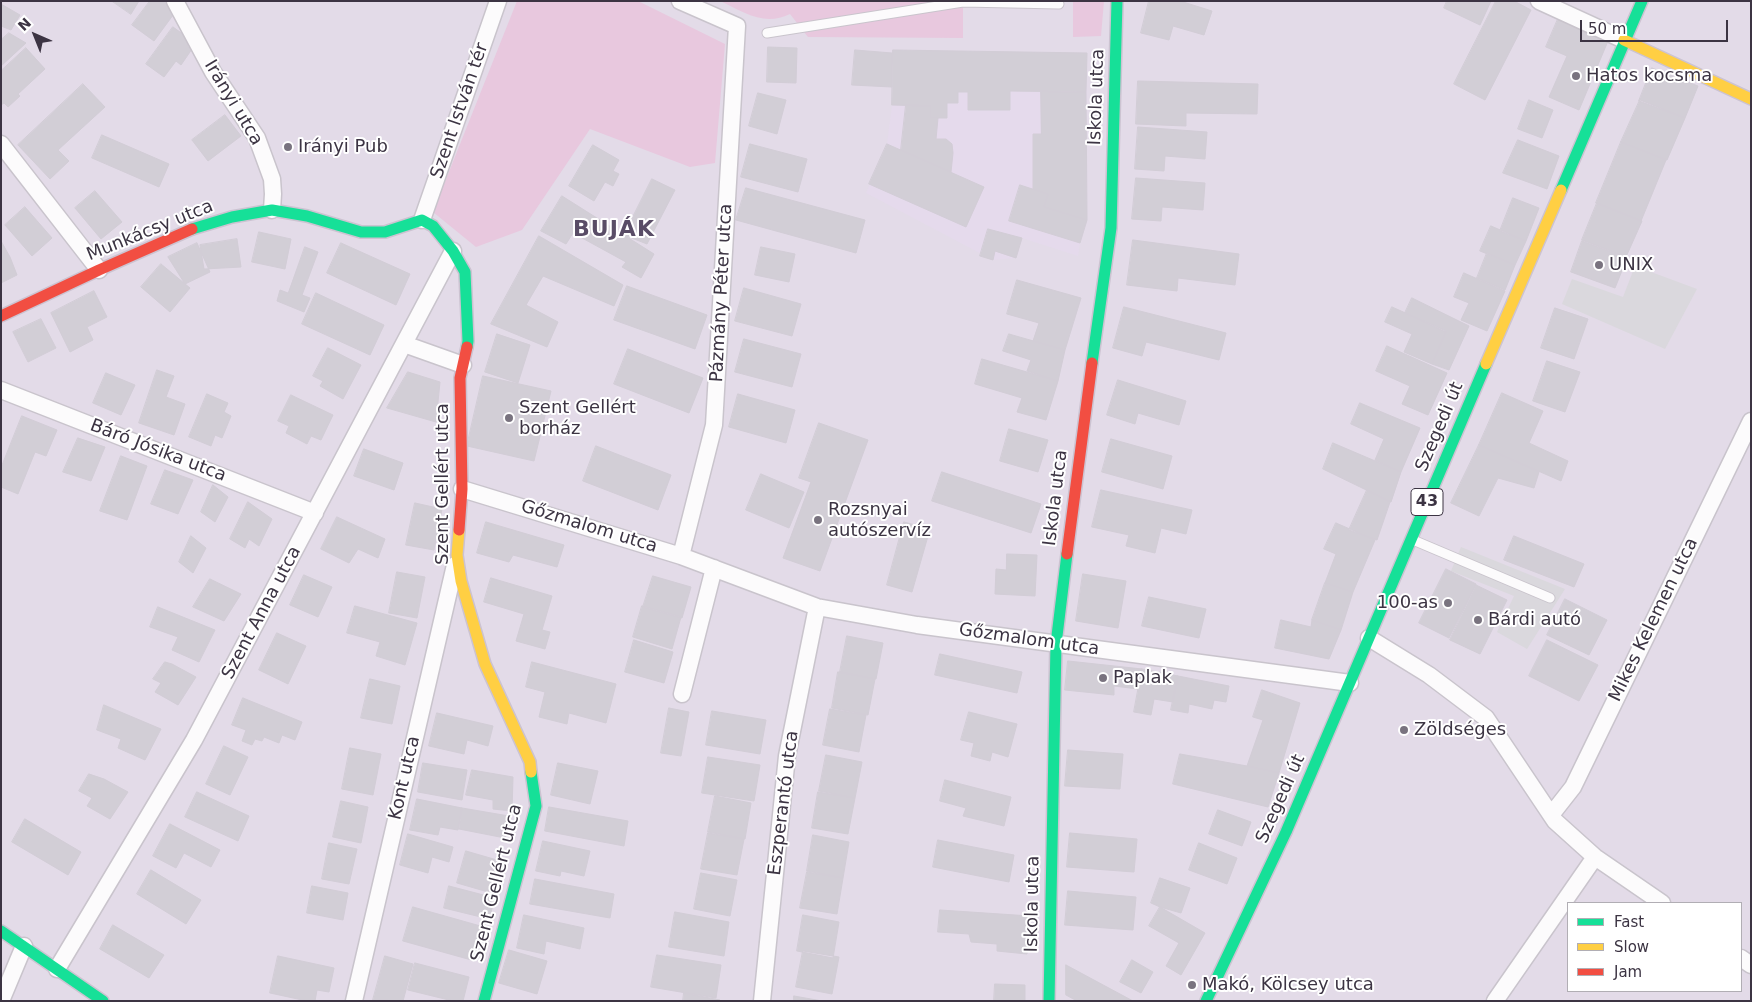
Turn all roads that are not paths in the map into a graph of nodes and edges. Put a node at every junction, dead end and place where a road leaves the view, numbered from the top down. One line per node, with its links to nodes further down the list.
1 (175, 1): 12 (street, Irányi utca)
2 (498, 1): 13 (street, Szent István tér)
3 (680, 1): 25 (street, Pázmány Péter utca)
4 (1117, 1): 30 (street, Iskola utca)
5 (1539, 1): 9 (street)
6 (1642, 1): 9 (street, Szegedi út / 43)
7 (1059, 4): 8 (lane)
8 (767, 33)
9 (1624, 40): 10 (street); 23 (street, Szegedi út / 43)
10 (1751, 99)
11 (1, 144): 15 (street)
12 (272, 210): 13 (street, Munkácsy utca); 15 (street, Munkácsy utca)
13 (422, 220): 14 (street)
14 (453, 250): 17 (street, Szent Anna utca); 18 (street, Szent Gellért utca)
15 (99, 270): 16 (street, Munkácsy utca)
16 (1, 316)
17 (404, 344): 18 (street); 22 (street, Szent Anna utca)
18 (463, 365): 21 (street, Szent Gellért utca)
19 (1, 390): 22 (street, Báró Jósika utca)
20 (1751, 421): 33 (street, Mikes Kelemen utca)
21 (462, 489): 24 (street, Szent Gellért utca); 25 (street, Gőzmalom utca)
22 (315, 513): 38 (street, Szent Anna utca)
23 (1411, 539): 27 (lane); 29 (street, Szegedi út / 43)
24 (457, 555): 41 (street, Kont utca); 42 (street, Szent Gellért utca)
25 (681, 556): 26 (street, Gőzmalom utca)
26 (714, 568): 28 (street, Gőzmalom utca); 32 (street)
27 (1550, 598)
28 (817, 607): 30 (street, Gőzmalom utca); 43 (street, Eszperantó utca)
29 (1369, 638): 31 (street, Szegedi út / 43); 33 (street)
30 (1056, 644): 31 (street, Gőzmalom utca); 44 (street, Iskola utca)
31 (1350, 683): 45 (street, Szegedi út / 43)
32 (682, 694)
33 (1551, 815): 34 (street)
34 (1595, 857): 35 (street); 46 (street)
35 (1661, 902)
36 (1, 932): 37 (street)
37 (24, 946): 38 (street); 39 (street)
38 (57, 969): 40 (street)
39 (1, 1001)
40 (103, 1001)
41 (354, 1001)
42 (484, 1001)
43 (762, 1001)
44 (1049, 1001)
45 (1206, 1001)
46 (1495, 1001)

